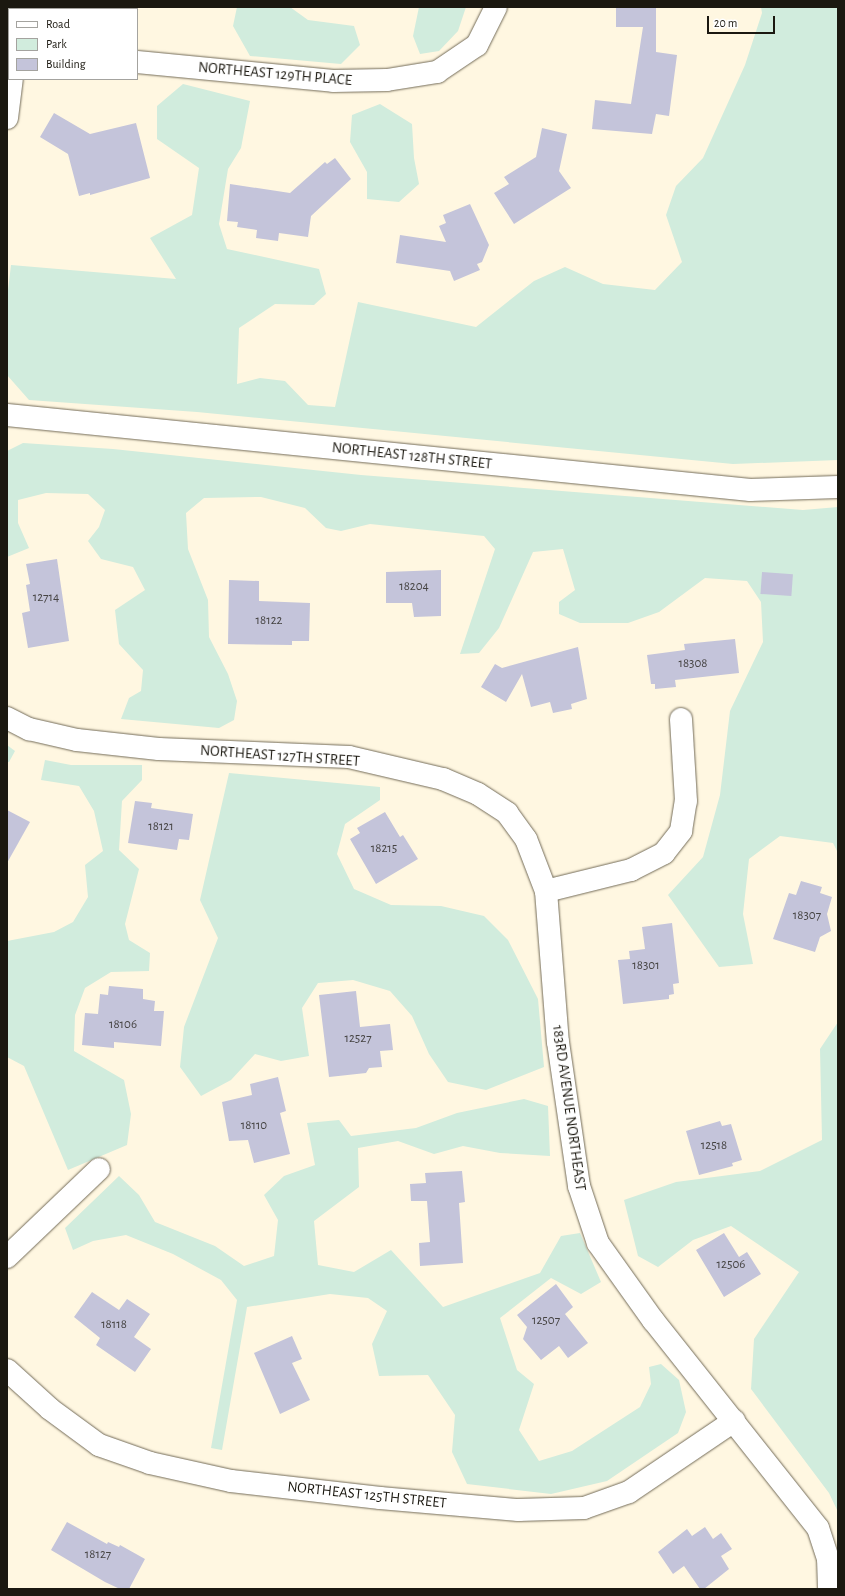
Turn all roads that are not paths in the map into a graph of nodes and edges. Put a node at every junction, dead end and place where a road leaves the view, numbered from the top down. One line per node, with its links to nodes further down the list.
1 (496, 7): 2 (street, NORTHEAST 129TH PLACE)
2 (138, 62)
3 (12, 80): 4 (street)
4 (7, 118)
5 (7, 415): 6 (street, NORTHEAST 128TH STREET)
6 (827, 488)
7 (7, 718): 9 (street, NORTHEAST 127TH STREET)
8 (681, 719): 9 (street)
9 (546, 891): 13 (street, 183RD AVENUE NORTHEAST)
10 (99, 1169): 11 (street)
11 (7, 1257)
12 (7, 1370): 13 (street, NORTHEAST 125TH STREET)
13 (734, 1421): 14 (street, 183RD AVENUE NORTHEAST)
14 (829, 1589)

